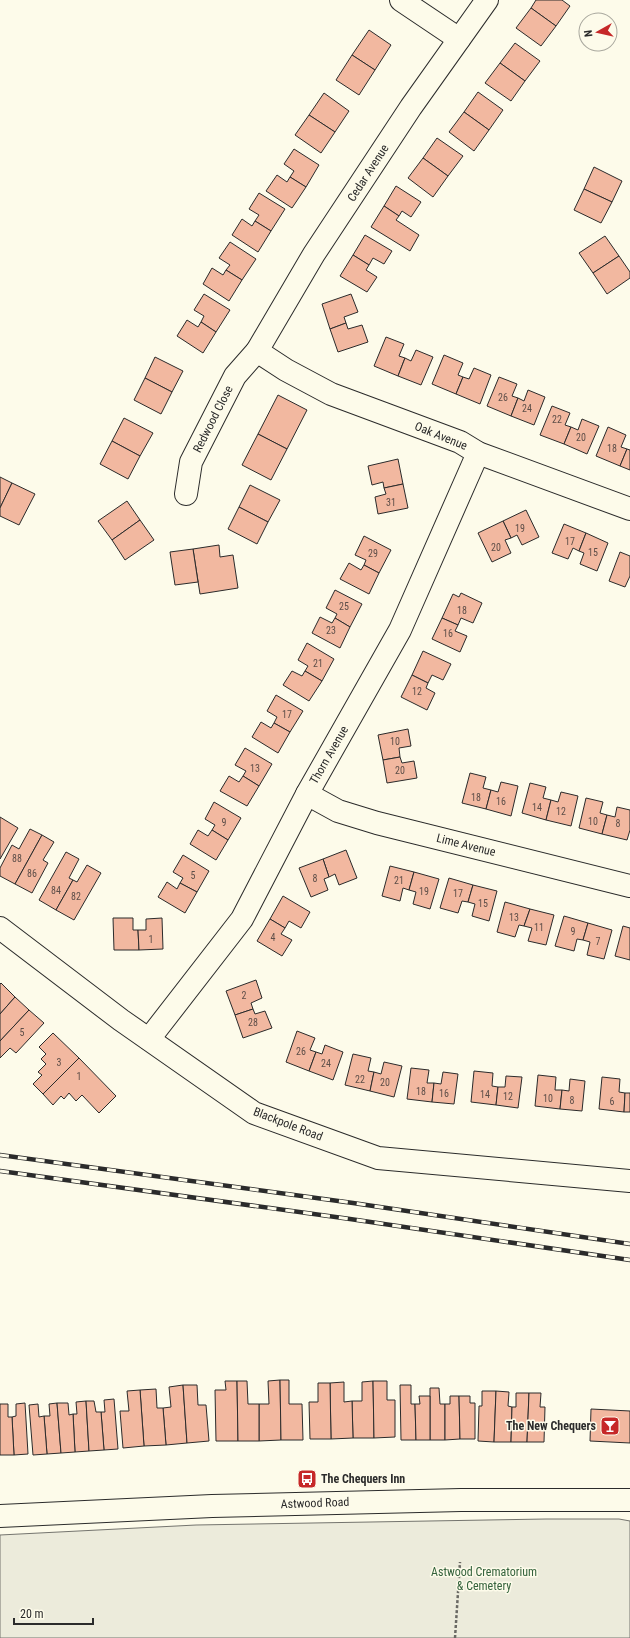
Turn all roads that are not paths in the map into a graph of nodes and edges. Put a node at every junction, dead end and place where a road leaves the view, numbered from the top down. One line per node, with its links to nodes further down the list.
1 (401, 0): 3 (street)
2 (487, 0): 3 (street, Cedar Avenue)
3 (459, 39): 4 (street, Cedar Avenue)
4 (257, 351): 5 (street, Oak Avenue); 6 (street, Redwood Close)
5 (478, 453): 7 (street, Oak Avenue); 8 (street, Thorn Avenue)
6 (186, 494)
7 (630, 509)
8 (307, 794): 9 (street, Lime Avenue); 11 (street, Thorn Avenue)
9 (630, 886)
10 (0, 928): 11 (street, Blackpole Road)
11 (149, 1039): 12 (street, Blackpole Road)
12 (630, 1181)
13 (630, 1500): 14 (street, Astwood Road)
14 (0, 1516)

